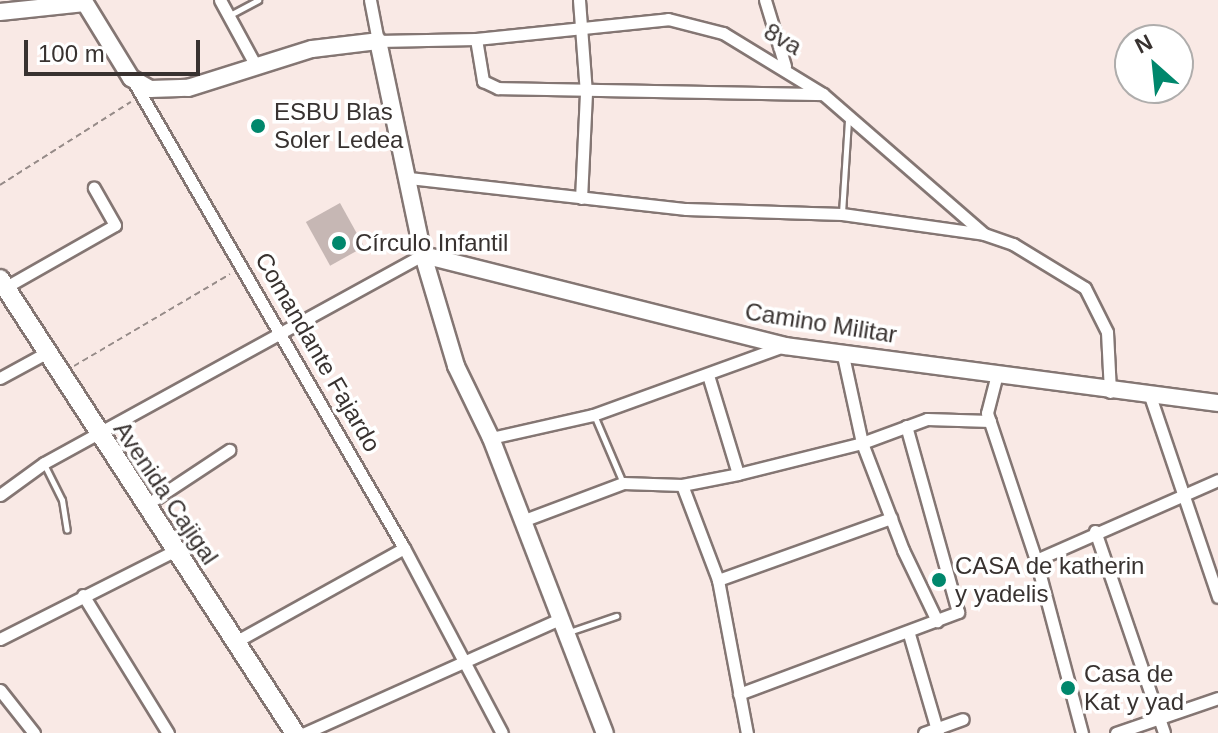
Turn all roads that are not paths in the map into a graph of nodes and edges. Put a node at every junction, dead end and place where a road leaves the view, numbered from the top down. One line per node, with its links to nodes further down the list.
1 (220, 0): 8 (street)
2 (258, 0): 8 (lane)
3 (370, 0): 11 (street)
4 (579, 0): 9 (street)
5 (765, 0): 13 (street)
6 (86, 1): 7 (main road); 14 (main road, Comandante Fajardo)
7 (0, 12)
8 (229, 16): 12 (street)
9 (581, 27): 10 (street, 8va); 13 (street, 8va); 15 (street)
10 (476, 39): 11 (street, 8va); 15 (street)
11 (378, 41): 12 (main road, 8va); 18 (main road)
12 (256, 66): 14 (main road, 8va)
13 (785, 66): 16 (street, 8va)
14 (131, 78): 25 (street, Comandante Fajardo)
15 (586, 93): 16 (street); 20 (street)
16 (823, 94): 17 (street, 8va)
17 (848, 118): 21 (lane); 22 (street, 8va)
18 (409, 178): 20 (street); 23 (main road)
19 (94, 188): 24 (street)
20 (581, 198): 21 (street)
21 (842, 214): 22 (street)
22 (984, 234): 32 (street)
23 (423, 255): 25 (street); 26 (main road, Camino Militar); 39 (main road)
24 (3, 283): 28 (main road, Avenida Cajigal)
25 (276, 332): 38 (street); 54 (street, Comandante Fajardo)
26 (785, 346): 27 (main road, Camino Militar); 30 (street)
27 (842, 351): 29 (main road, Camino Militar); 40 (street)
28 (46, 353): 31 (street); 38 (main road, Avenida Cajigal)
29 (997, 374): 32 (main road, Camino Militar); 36 (street)
30 (708, 375): 35 (street); 43 (street)
31 (0, 378)
32 (1110, 392): 33 (main road, Camino Militar)
33 (1150, 396): 34 (main road, Camino Militar); 47 (street)
34 (1218, 403)
35 (593, 415): 39 (street); 45 (lane)
36 (990, 421): 37 (street); 56 (street)
37 (906, 426): 40 (street); 61 (street)
38 (97, 434): 42 (street); 49 (main road, Avenida Cajigal)
39 (491, 438): 51 (main road)
40 (862, 443): 43 (street); 50 (street)
41 (229, 450): 49 (street)
42 (44, 463): 48 (street); 52 (lane)
43 (738, 474): 46 (street)
44 (1218, 480): 47 (street)
45 (623, 483): 46 (street); 51 (street)
46 (682, 485): 57 (street)
47 (1183, 493): 53 (street); 59 (street)
48 (0, 495)
49 (146, 505): 55 (main road, Avenida Cajigal)
50 (891, 518): 57 (street); 61 (street)
51 (522, 521): 62 (main road)
52 (67, 530)
53 (1095, 531): 56 (street); 70 (street)
54 (404, 548): 65 (street); 66 (street, Comandante Fajardo)
55 (176, 550): 58 (street); 65 (main road, Avenida Cajigal)
56 (1036, 560): 81 (street)
57 (718, 580): 68 (street)
58 (83, 595): 64 (street); 74 (street)
59 (1218, 597)
60 (616, 616): 62 (lane)
61 (937, 621): 63 (street)
62 (562, 626): 66 (street); 78 (main road)
63 (909, 634): 68 (street); 72 (street)
64 (0, 639)
65 (237, 641): 75 (main road, Avenida Cajigal)
66 (466, 661): 76 (street); 77 (street, Comandante Fajardo)
67 (0, 690): 73 (street)
68 (739, 694): 79 (street)
69 (1218, 698): 70 (street)
70 (1159, 718): 82 (street); 83 (street)
71 (963, 719): 72 (street)
72 (937, 731): 80 (street)
73 (34, 733)
74 (168, 733)
75 (295, 733)
76 (305, 733)
77 (502, 733)
78 (605, 733)
79 (747, 733)
80 (924, 733)
81 (1082, 733)
82 (1116, 733)
83 (1164, 733)

